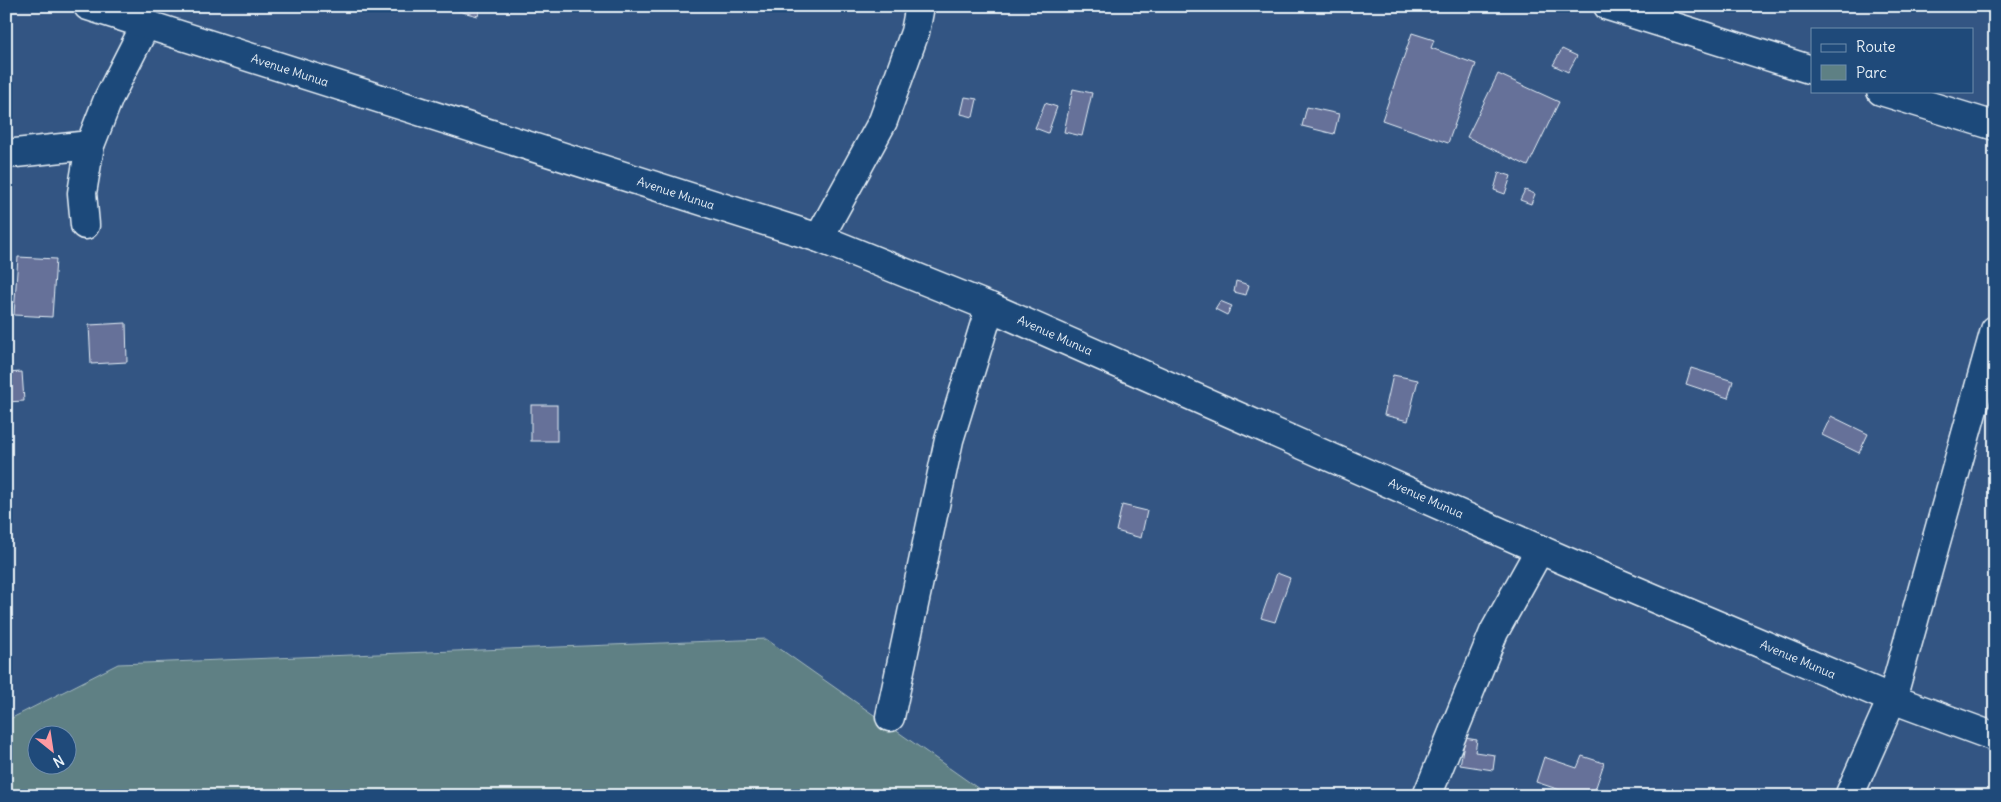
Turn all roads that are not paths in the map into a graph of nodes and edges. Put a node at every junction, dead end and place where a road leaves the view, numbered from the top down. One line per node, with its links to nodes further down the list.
1 (88, 6): 4 (street, Avenue Munua)
2 (920, 6): 11 (street)
3 (1608, 6): 5 (street)
4 (146, 24): 8 (street); 11 (street, Avenue Munua)
5 (1811, 70)
6 (1884, 92): 7 (street)
7 (1995, 126)
8 (90, 144): 9 (street); 10 (street)
9 (6, 154)
10 (85, 225)
11 (819, 238): 12 (street, Avenue Munua)
12 (990, 306): 14 (street, Avenue Munua); 16 (street)
13 (1995, 330): 15 (street)
14 (1540, 549): 15 (street, Avenue Munua); 18 (street)
15 (1892, 699): 17 (street, Avenue Munua); 19 (street)
16 (890, 717)
17 (1995, 737)
18 (1428, 796)
19 (1849, 796)

